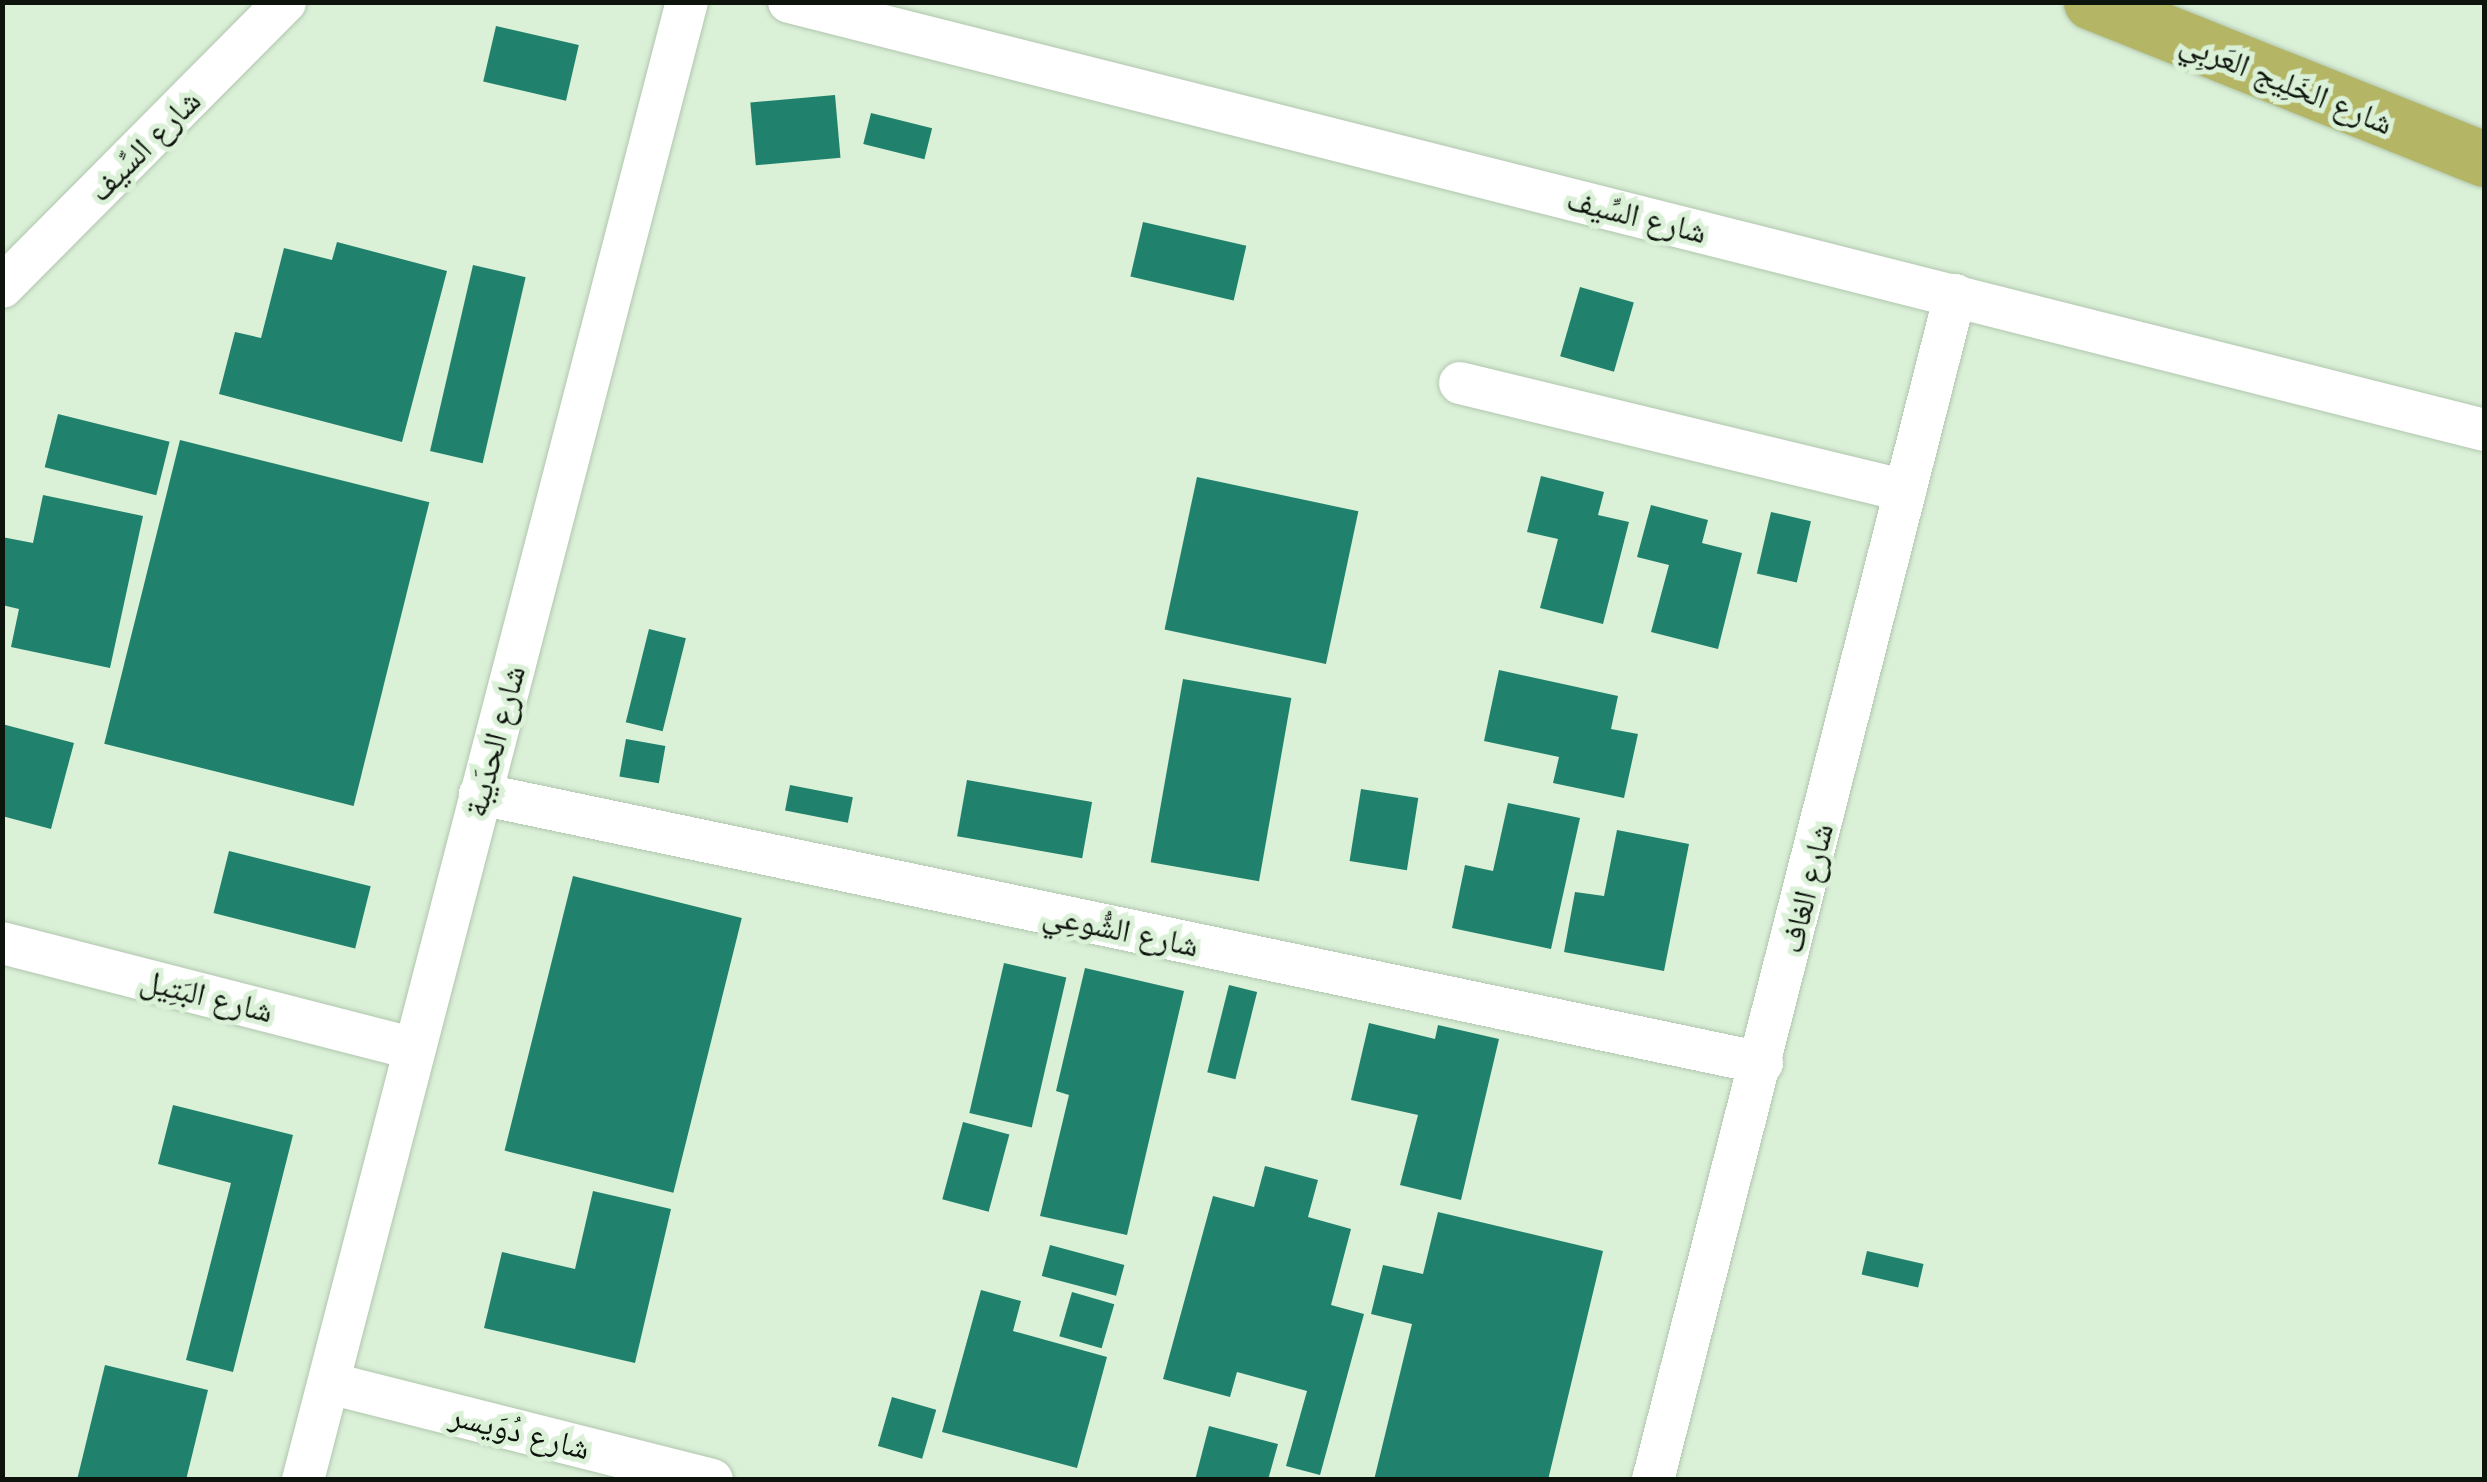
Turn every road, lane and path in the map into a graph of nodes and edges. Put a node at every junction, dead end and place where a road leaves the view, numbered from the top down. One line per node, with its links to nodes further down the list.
1 (285, 2): 6 (street, شارع السِّيف)
2 (688, 2): 11 (street, شارع الحدَيبة)
3 (790, 2): 7 (street, شارع السِّيف)
4 (2091, 2): 5 (highway, شارع الخَلِيج العَربِي)
5 (2484, 159)
6 (2, 287)
7 (1955, 295): 9 (street, شارع السِّيف); 10 (street, شارع الغاف)
8 (1460, 383): 10 (street)
9 (2484, 430)
10 (1905, 491): 14 (street, شارع الغاف)
11 (480, 794): 13 (street, شارع الحدَيبة); 14 (street, شارع الشُّوعِي)
12 (2, 943): 13 (street, شارع البَتِيل)
13 (412, 1048): 15 (street, شارع الحدَيبة)
14 (1762, 1063): 18 (street, شارع الغاف)
15 (328, 1384): 16 (street, شارع الحدَيبة); 17 (street, شارع دُوَيسر)
16 (303, 1480)
17 (712, 1480)
18 (1653, 1480)

